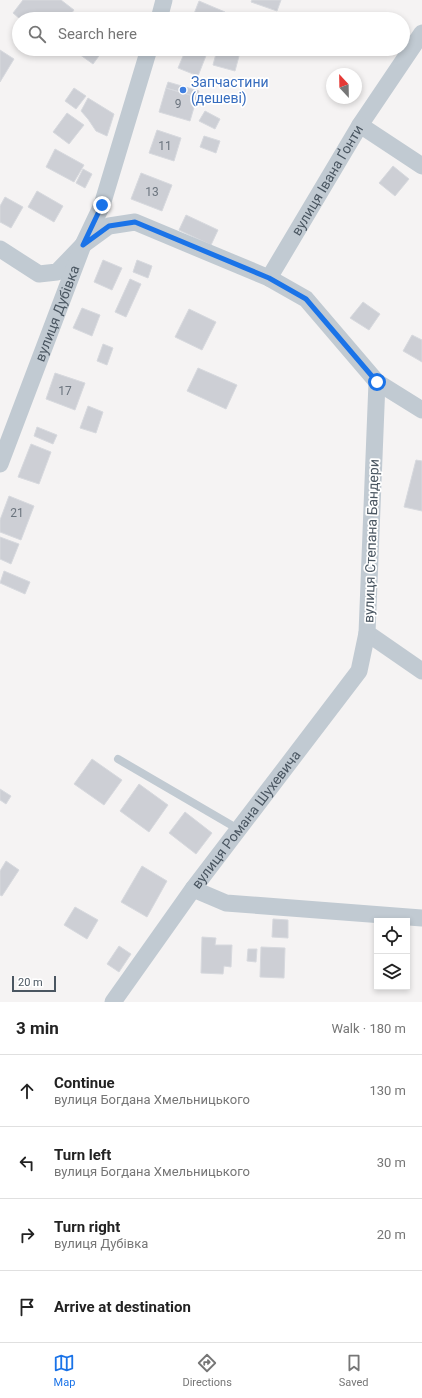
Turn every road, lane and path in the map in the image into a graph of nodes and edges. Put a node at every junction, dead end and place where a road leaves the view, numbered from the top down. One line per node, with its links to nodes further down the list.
1 (164, 0): 2 (street)
2 (160, 12)
3 (422, 33): 4 (street)
4 (410, 51)
5 (148, 56): 9 (street, вулиця Дубівка)
6 (406, 56): 7 (street)
7 (360, 125): 8 (street, вулиця Івана Ґонти); 11 (street, вулиця Івана Ґонти)
8 (422, 166)
9 (83, 245): 10 (street); 11 (street); 14 (street, вулиця Дубівка)
10 (0, 249)
11 (269, 278): 12 (street)
12 (377, 382): 13 (street); 15 (street, вулиця Степана Бандери)
13 (422, 410)
14 (0, 464)
15 (367, 633): 16 (street, вулиця Степана Бандери); 18 (street, вулиця Романа Шухевича)
16 (422, 671)
17 (118, 759): 18 (lane)
18 (238, 829): 19 (street, вулиця Романа Шухевича)
19 (193, 890): 20 (street, вулиця Романа Шухевича); 21 (street)
20 (422, 918)
21 (113, 1002)

